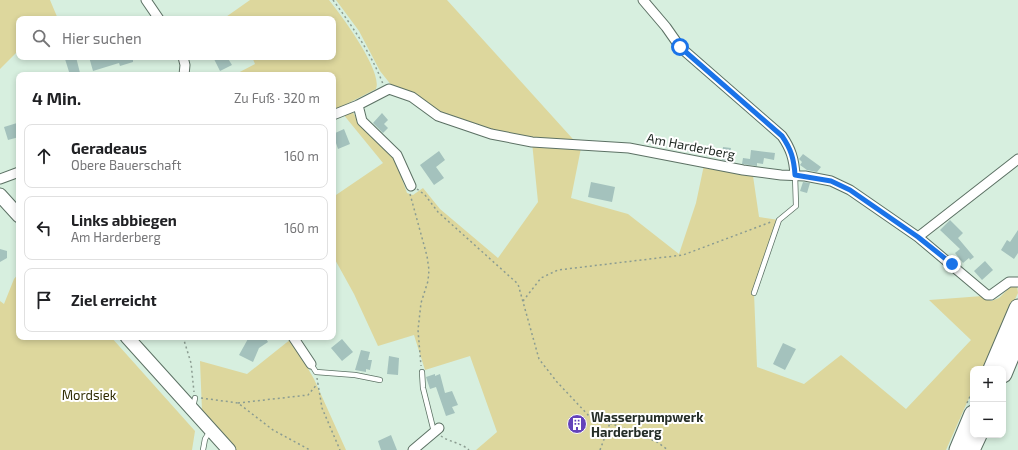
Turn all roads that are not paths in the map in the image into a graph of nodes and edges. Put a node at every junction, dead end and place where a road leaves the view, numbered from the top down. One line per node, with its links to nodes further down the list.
1 (146, 0): 3 (street)
2 (643, 0): 10 (street)
3 (157, 16)
4 (184, 60): 5 (street)
5 (184, 72)
6 (358, 105): 7 (street); 10 (street, Am Harderberg); 12 (street)
7 (336, 114)
8 (1018, 159): 15 (street)
9 (16, 173): 11 (street)
10 (795, 175): 15 (street, Am Harderberg); 17 (lane)
11 (0, 179)
12 (411, 186)
13 (0, 195): 14 (street)
14 (16, 213)
15 (918, 237): 16 (street, Am Harderberg)
16 (1018, 282)
17 (754, 293)
18 (1018, 308): 22 (highway)
19 (1018, 338): 23 (highway)
20 (130, 340): 28 (street)
21 (295, 340): 24 (street)
22 (993, 366)
23 (1006, 367)
24 (314, 368): 26 (lane)
25 (422, 372): 29 (lane)
26 (380, 380)
27 (970, 421): 34 (highway)
28 (211, 430): 31 (lane); 32 (street)
29 (437, 430): 33 (street)
30 (977, 438): 35 (highway)
31 (203, 450)
32 (229, 450)
33 (413, 450)
34 (958, 450)
35 (971, 450)

